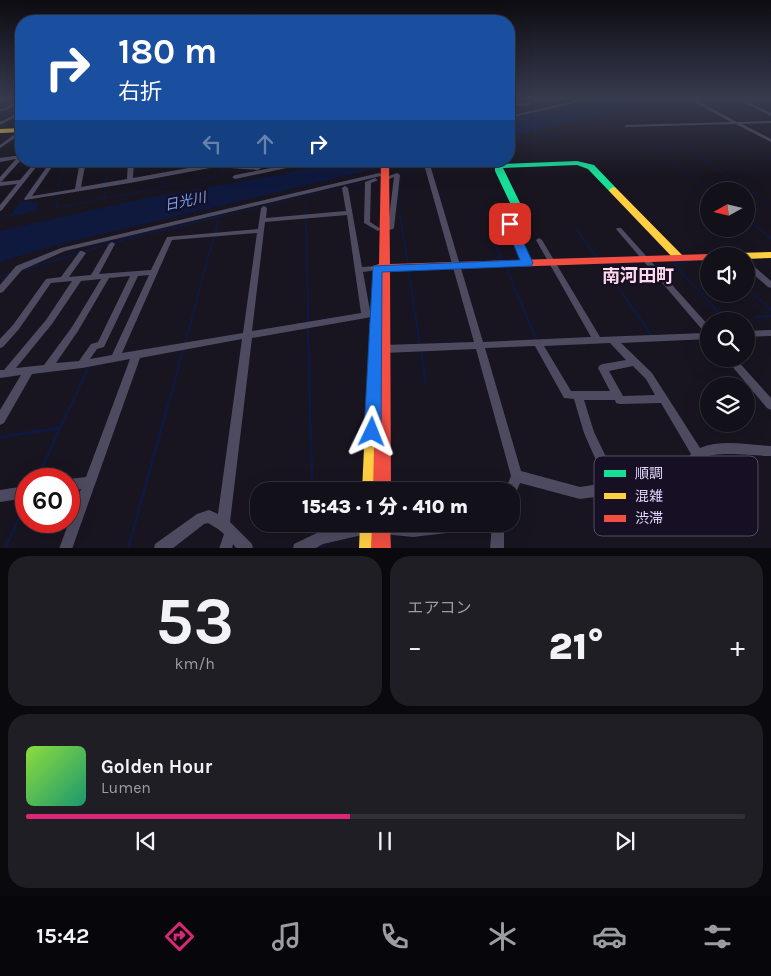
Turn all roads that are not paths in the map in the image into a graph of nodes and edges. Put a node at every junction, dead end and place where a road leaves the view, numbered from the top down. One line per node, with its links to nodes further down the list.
1 (679, 125): 3 (street)
2 (740, 125): 9 (street)
3 (626, 126)
4 (0, 130): 5 (street)
5 (15, 131)
6 (15, 136): 7 (street)
7 (11, 139): 8 (street); 10 (street)
8 (15, 139)
9 (771, 142)
10 (0, 147)
11 (15, 158): 12 (street)
12 (0, 160)
13 (15, 164): 27 (street)
14 (515, 165): 46 (street)
15 (33, 167): 29 (street)
16 (50, 167): 32 (street)
17 (82, 167): 32 (street)
18 (130, 167): 28 (street)
19 (205, 167): 28 (street)
20 (258, 167): 21 (street)
21 (270, 167)
22 (286, 167): 26 (street)
23 (501, 167): 49 (street)
24 (428, 168): 50 (street)
25 (382, 171): 37 (street); 37 (street); 61 (street)
26 (235, 177)
27 (0, 180)
28 (130, 181): 32 (street)
29 (22, 182): 30 (street); 34 (street)
30 (0, 184)
31 (345, 188): 35 (street)
32 (78, 190)
33 (264, 208): 36 (street)
34 (0, 209)
35 (350, 213): 36 (street); 52 (street)
36 (262, 220): 39 (street)
37 (381, 229): 51 (street)
38 (619, 229): 47 (street)
39 (261, 231): 53 (street); 66 (street)
40 (539, 240): 48 (street)
41 (112, 244): 57 (street)
42 (82, 252): 59 (street)
43 (755, 255): 44 (street)
44 (771, 255)
45 (700, 257): 46 (street)
46 (680, 258): 47 (street)
47 (646, 259): 48 (street); 63 (street)
48 (551, 262): 49 (street); 68 (street)
49 (527, 263): 50 (street)
50 (456, 266): 51 (street); 72 (street)
51 (380, 268): 52 (street); 62 (street); 73 (street)
52 (359, 270): 62 (street)
53 (152, 272): 55 (street); 75 (street)
54 (755, 272): 60 (street)
55 (135, 274): 56 (street); 77 (street)
56 (107, 276): 57 (street); 79 (street)
57 (94, 277): 58 (street)
58 (78, 278): 59 (street); 81 (street)
59 (63, 280): 71 (street)
60 (771, 285)
61 (0, 290)
62 (371, 314): 66 (street); 92 (street)
63 (700, 323)
64 (771, 333): 65 (street)
65 (755, 334)
66 (247, 335): 74 (street); 99 (street)
67 (700, 335): 69 (street)
68 (597, 340): 69 (street); 70 (street)
69 (612, 340): 76 (street)
70 (538, 343): 72 (street); 82 (street)
71 (0, 345)
72 (480, 345): 73 (street); 90 (street)
73 (384, 350): 93 (street)
74 (137, 354): 75 (street); 91 (street)
75 (115, 358): 77 (street)
76 (633, 362): 83 (street); 84 (street)
77 (82, 364): 79 (street)
78 (738, 367): 85 (street)
79 (47, 368): 80 (street)
80 (28, 372): 81 (street); 86 (street)
81 (3, 374)
82 (578, 396): 83 (street); 89 (street)
83 (618, 396): 84 (street)
84 (663, 398): 88 (street)
85 (771, 405)
86 (0, 420)
87 (771, 451): 88 (street)
88 (698, 454)
89 (600, 456)
90 (518, 476): 94 (street); 96 (street)
91 (90, 482): 95 (street); 104 (street)
92 (370, 482)
93 (382, 482)
94 (515, 482)
95 (80, 483)
96 (594, 492)
97 (15, 494): 98 (street)
98 (0, 496)
99 (227, 529): 105 (street); 106 (street); 107 (street)
100 (348, 532): 108 (street)
101 (373, 532): 109 (street)
102 (377, 532): 110 (street)
103 (498, 532): 111 (street)
104 (65, 548)
105 (160, 548)
106 (225, 548)
107 (247, 548)
108 (299, 548)
109 (369, 548)
110 (381, 548)
111 (497, 548)

